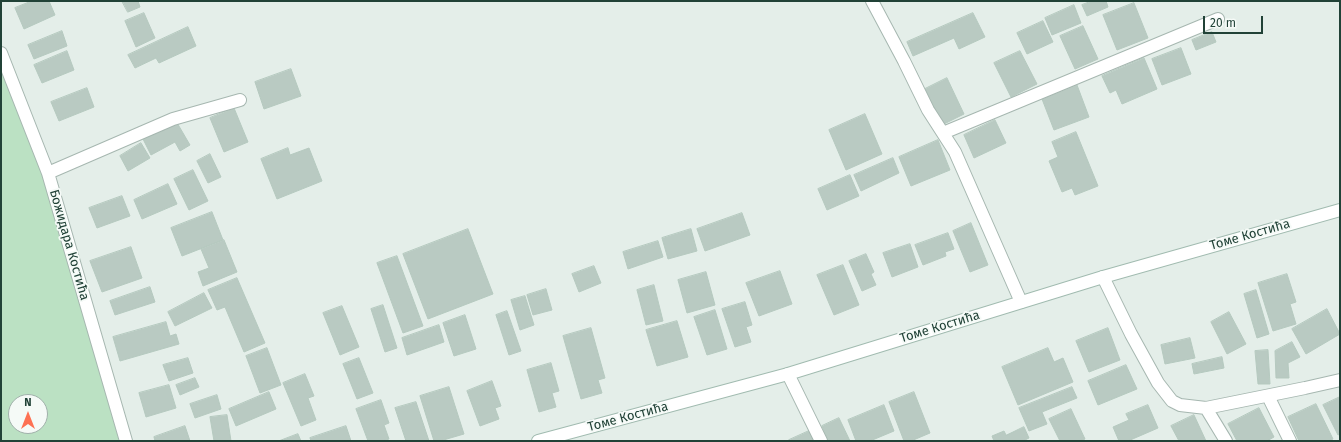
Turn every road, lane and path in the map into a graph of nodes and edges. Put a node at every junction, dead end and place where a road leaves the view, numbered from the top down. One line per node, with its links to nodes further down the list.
1 (872, 1): 5 (street)
2 (1218, 19): 5 (street)
3 (1, 53): 6 (street, Божидара Костића)
4 (240, 100): 6 (street)
5 (943, 134): 9 (street)
6 (48, 173): 14 (street, Божидара Костића)
7 (1340, 210): 8 (street, Томе Костића)
8 (1103, 277): 9 (street, Томе Костића); 13 (street)
9 (1021, 302): 10 (street, Томе Костића)
10 (788, 374): 15 (street, Томе Костића); 16 (street)
11 (1340, 380): 12 (street)
12 (1268, 396): 13 (street); 18 (street)
13 (1206, 408): 17 (street)
14 (126, 441)
15 (538, 441)
16 (820, 441)
17 (1226, 441)
18 (1290, 441)

